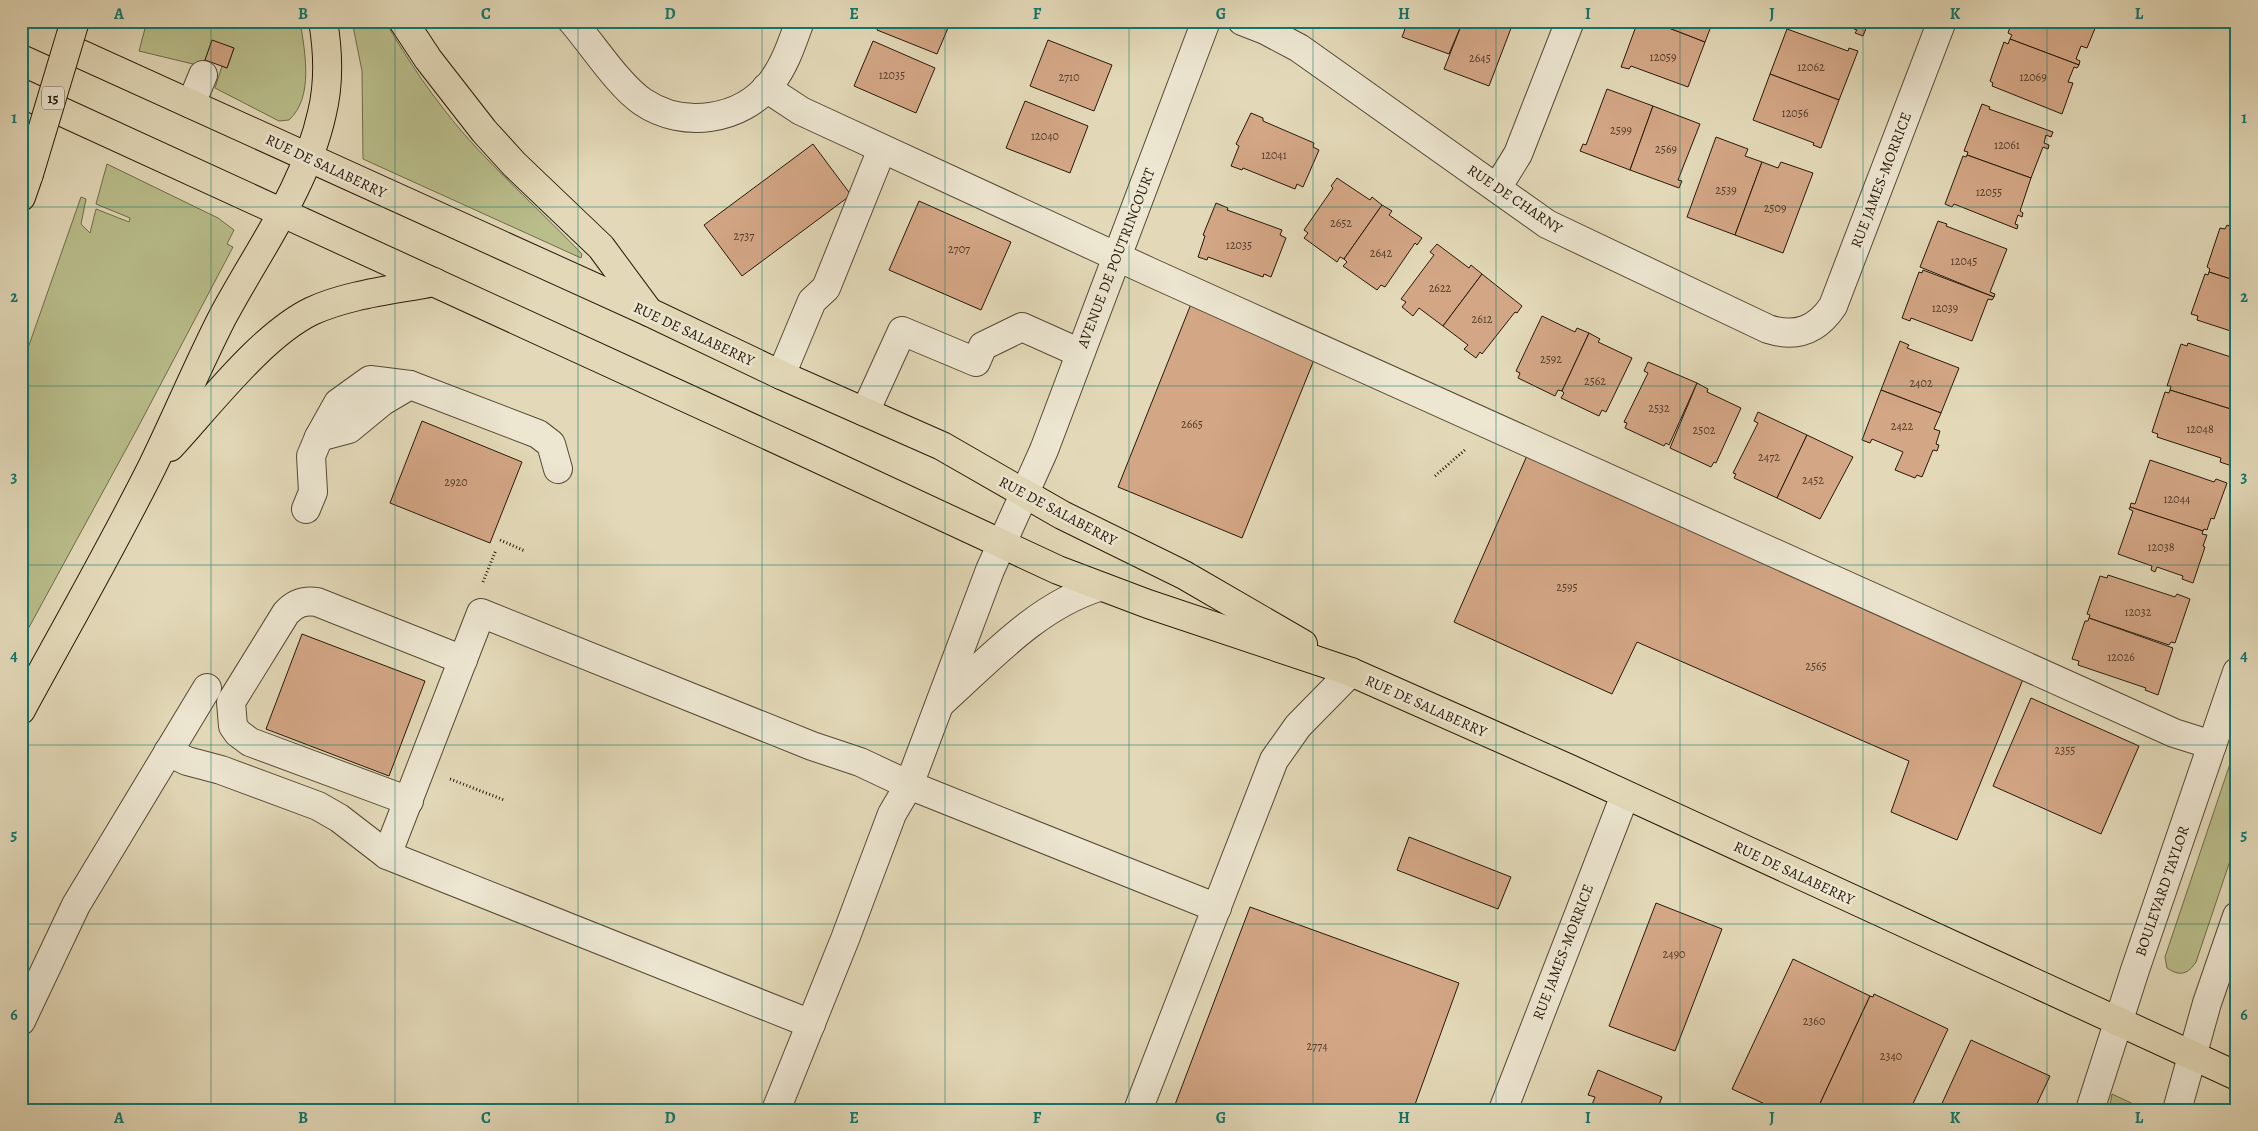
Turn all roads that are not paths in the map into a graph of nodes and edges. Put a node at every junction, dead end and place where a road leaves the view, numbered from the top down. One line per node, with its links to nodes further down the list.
1 (75, 21): 17 (main road, 15, bridge)
2 (323, 21): 16 (main road)
3 (403, 21): 22 (main road)
4 (572, 21): 12 (street)
5 (800, 21): 12 (street)
6 (1206, 21): 20 (street, AVENUE DE POUTRINCOURT)
7 (1242, 21): 18 (street, RUE DE CHARNY)
8 (1570, 21): 18 (street)
9 (1942, 21): 23 (street, RUE JAMES-MORRICE)
10 (21, 27): 14 (main road, RUE DE SALABERRY)
11 (204, 75): 14 (street)
12 (766, 88): 15 (street)
13 (21, 93): 19 (main road, RUE DE SALABERRY)
14 (191, 104): 16 (main road, RUE DE SALABERRY)
15 (882, 149): 20 (street); 25 (street)
16 (308, 158): 19 (main road); 22 (main road, RUE DE SALABERRY)
17 (25, 186)
18 (1497, 188): 23 (street, RUE DE CHARNY)
19 (282, 212): 21 (main road, RUE DE SALABERRY); 27 (main road)
20 (1118, 257): 24 (street, AVENUE DE POUTRINCOURT); 39 (street)
21 (434, 282): 27 (main road); 31 (main road, RUE DE SALABERRY)
22 (649, 312): 25 (main road, RUE DE SALABERRY)
23 (1809, 329)
24 (1080, 353): 26 (street); 29 (street, AVENUE DE POUTRINCOURT)
25 (781, 375): 26 (main road, RUE DE SALABERRY)
26 (866, 412): 29 (main road, RUE DE SALABERRY)
27 (151, 468): 38 (main road)
28 (558, 469): 30 (street)
29 (1024, 494): 31 (street, AVENUE DE POUTRINCOURT); 34 (main road, RUE DE SALABERRY)
30 (306, 509)
31 (1002, 544): 32 (main road, RUE DE SALABERRY); 37 (street, AVENUE DE POUTRINCOURT)
32 (1100, 587): 34 (main road, RUE DE SALABERRY); 37 (street)
33 (463, 660): 41 (street); 43 (street); 43 (street)
34 (1351, 672): 42 (main road, RUE DE SALABERRY); 45 (street)
35 (2237, 672): 39 (street, BOULEVARD TAYLOR)
36 (207, 688): 40 (street)
37 (939, 705): 41 (street, AVENUE DE POUTRINCOURT)
38 (21, 710)
39 (2212, 745): 48 (street, BOULEVARD TAYLOR)
40 (168, 752): 44 (street); 47 (street)
41 (909, 785): 45 (street); 49 (street, AVENUE DE POUTRINCOURT)
42 (1625, 794): 48 (main road, RUE DE SALABERRY); 54 (street, RUE JAMES-MORRICE)
43 (409, 801): 44 (street)
44 (387, 855): 49 (street)
45 (1218, 908): 53 (street)
46 (2237, 916): 50 (street)
47 (21, 1021)
48 (2120, 1021): 50 (main road, RUE DE SALABERRY); 55 (street, BOULEVARD TAYLOR)
49 (811, 1024): 52 (street, AVENUE DE POUTRINCOURT)
50 (2192, 1056): 51 (main road, RUE DE SALABERRY); 56 (street)
51 (2237, 1076)
52 (776, 1110)
53 (1138, 1110)
54 (1503, 1110)
55 (2090, 1110)
56 (2177, 1110)

